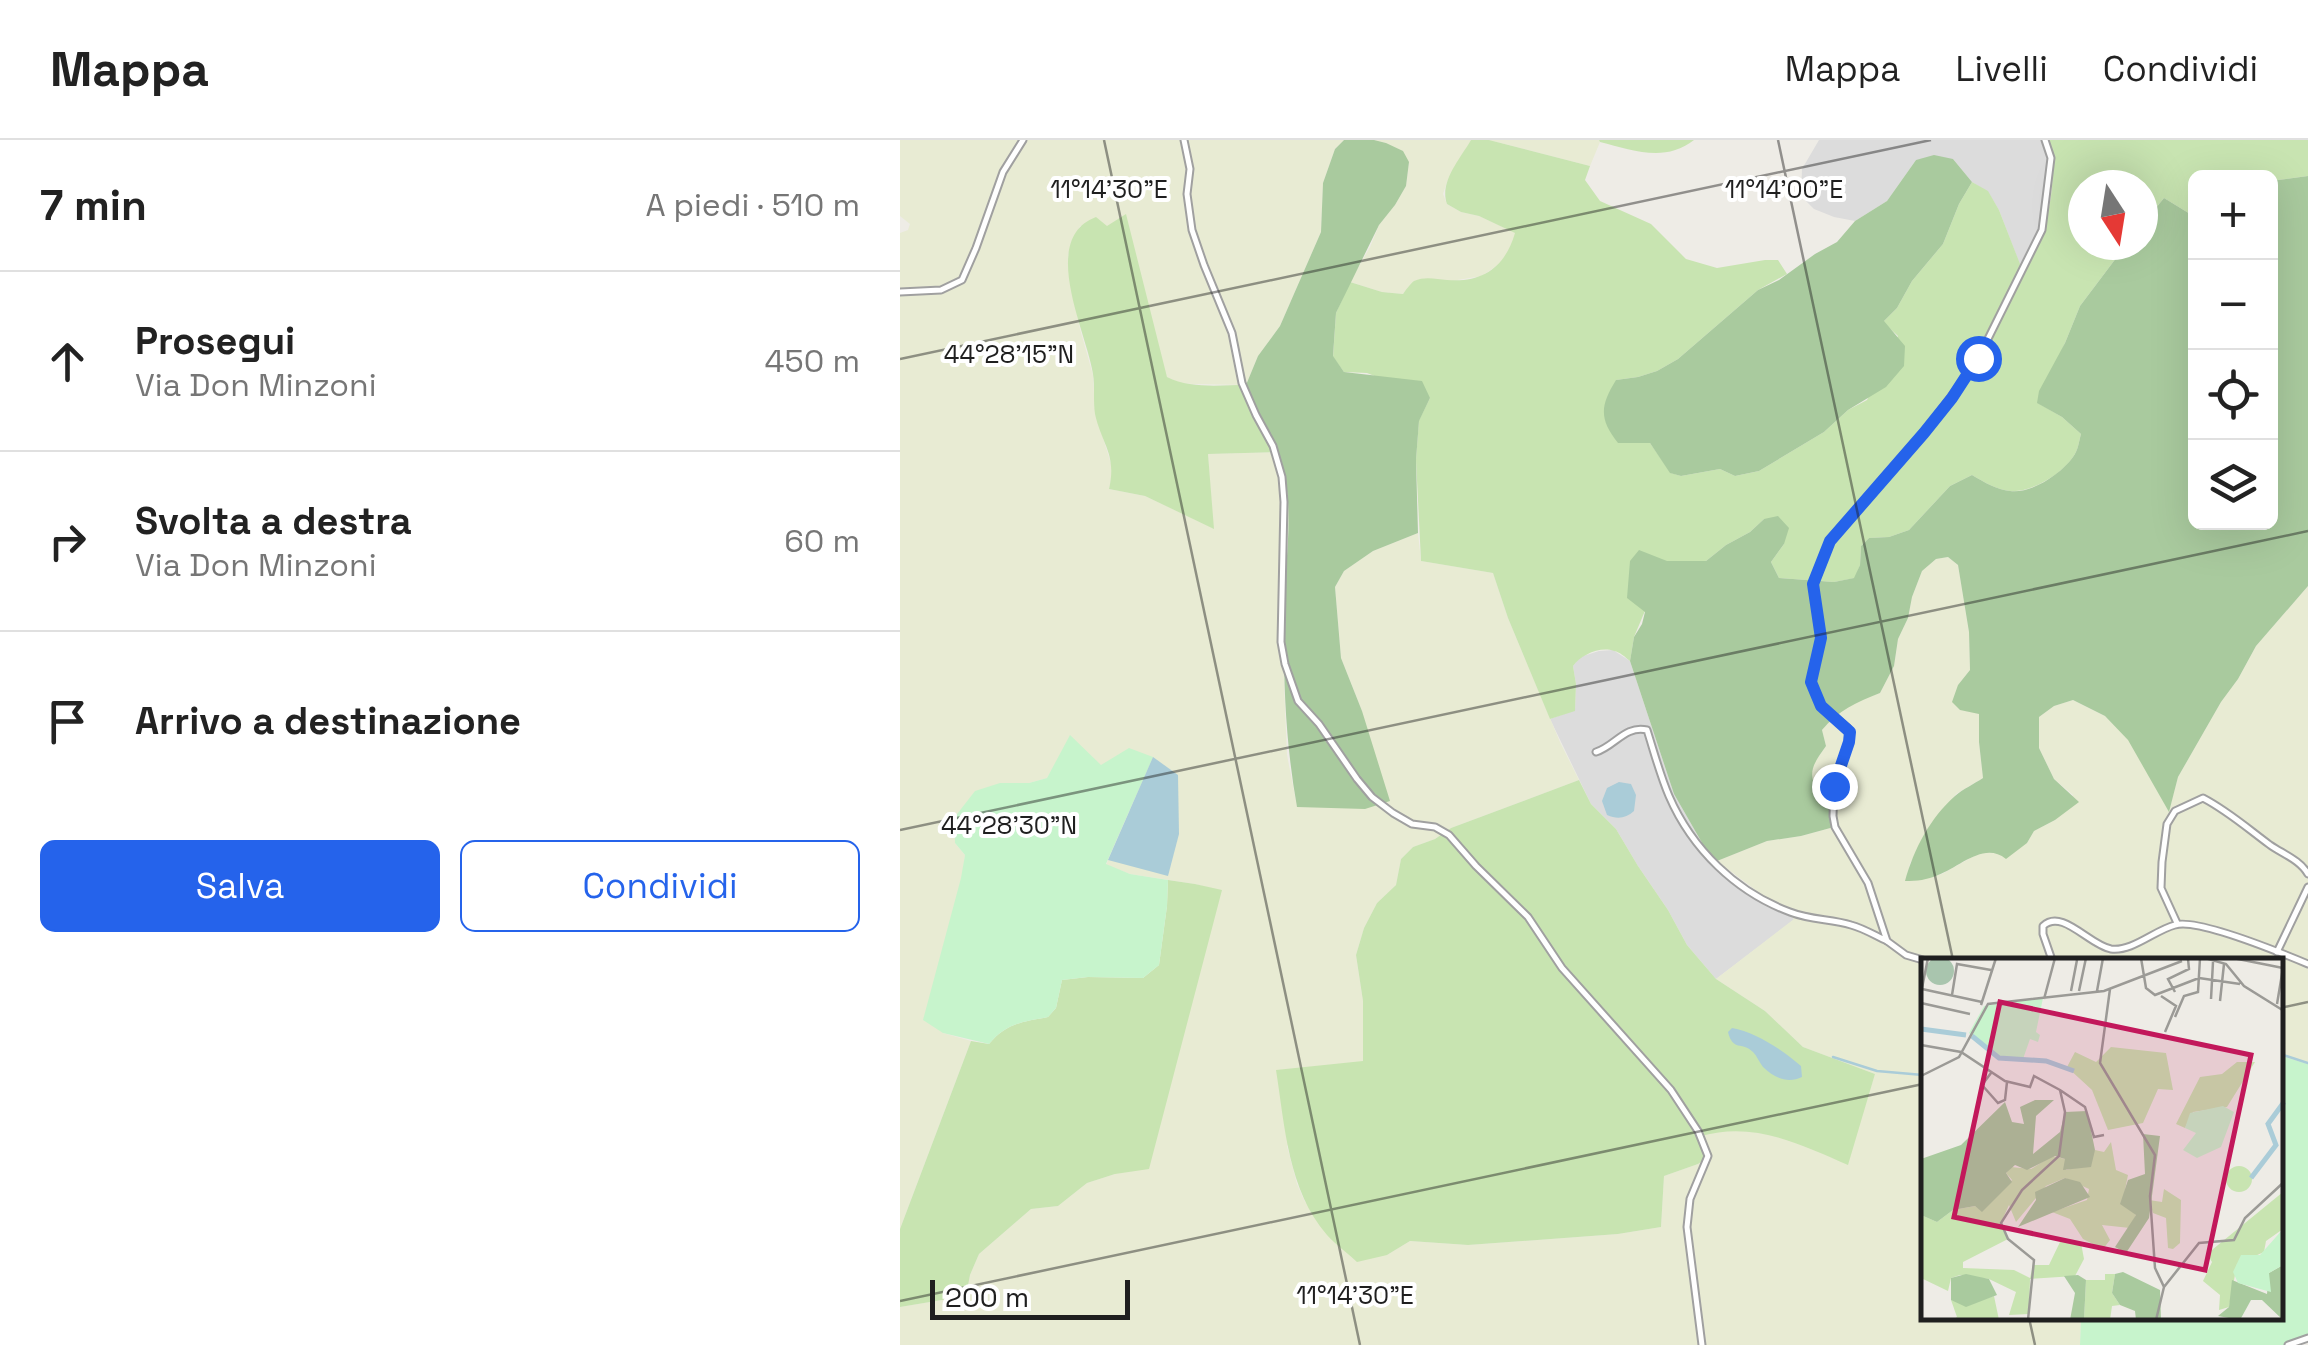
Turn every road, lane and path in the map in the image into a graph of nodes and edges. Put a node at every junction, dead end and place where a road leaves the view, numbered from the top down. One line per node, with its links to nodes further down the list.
1 (1023, 140): 4 (street)
2 (1184, 140): 15 (street)
3 (2045, 140): 9 (street)
4 (900, 292)
5 (1596, 752): 9 (street)
6 (2308, 874): 8 (street)
7 (2308, 887): 10 (street)
8 (2177, 923): 10 (street); 11 (street)
9 (1887, 941): 12 (street)
10 (2277, 952): 13 (street)
11 (2051, 958)
12 (1921, 959)
13 (2308, 964)
14 (2308, 1338): 16 (street)
15 (1702, 1345)
16 (2288, 1345)

